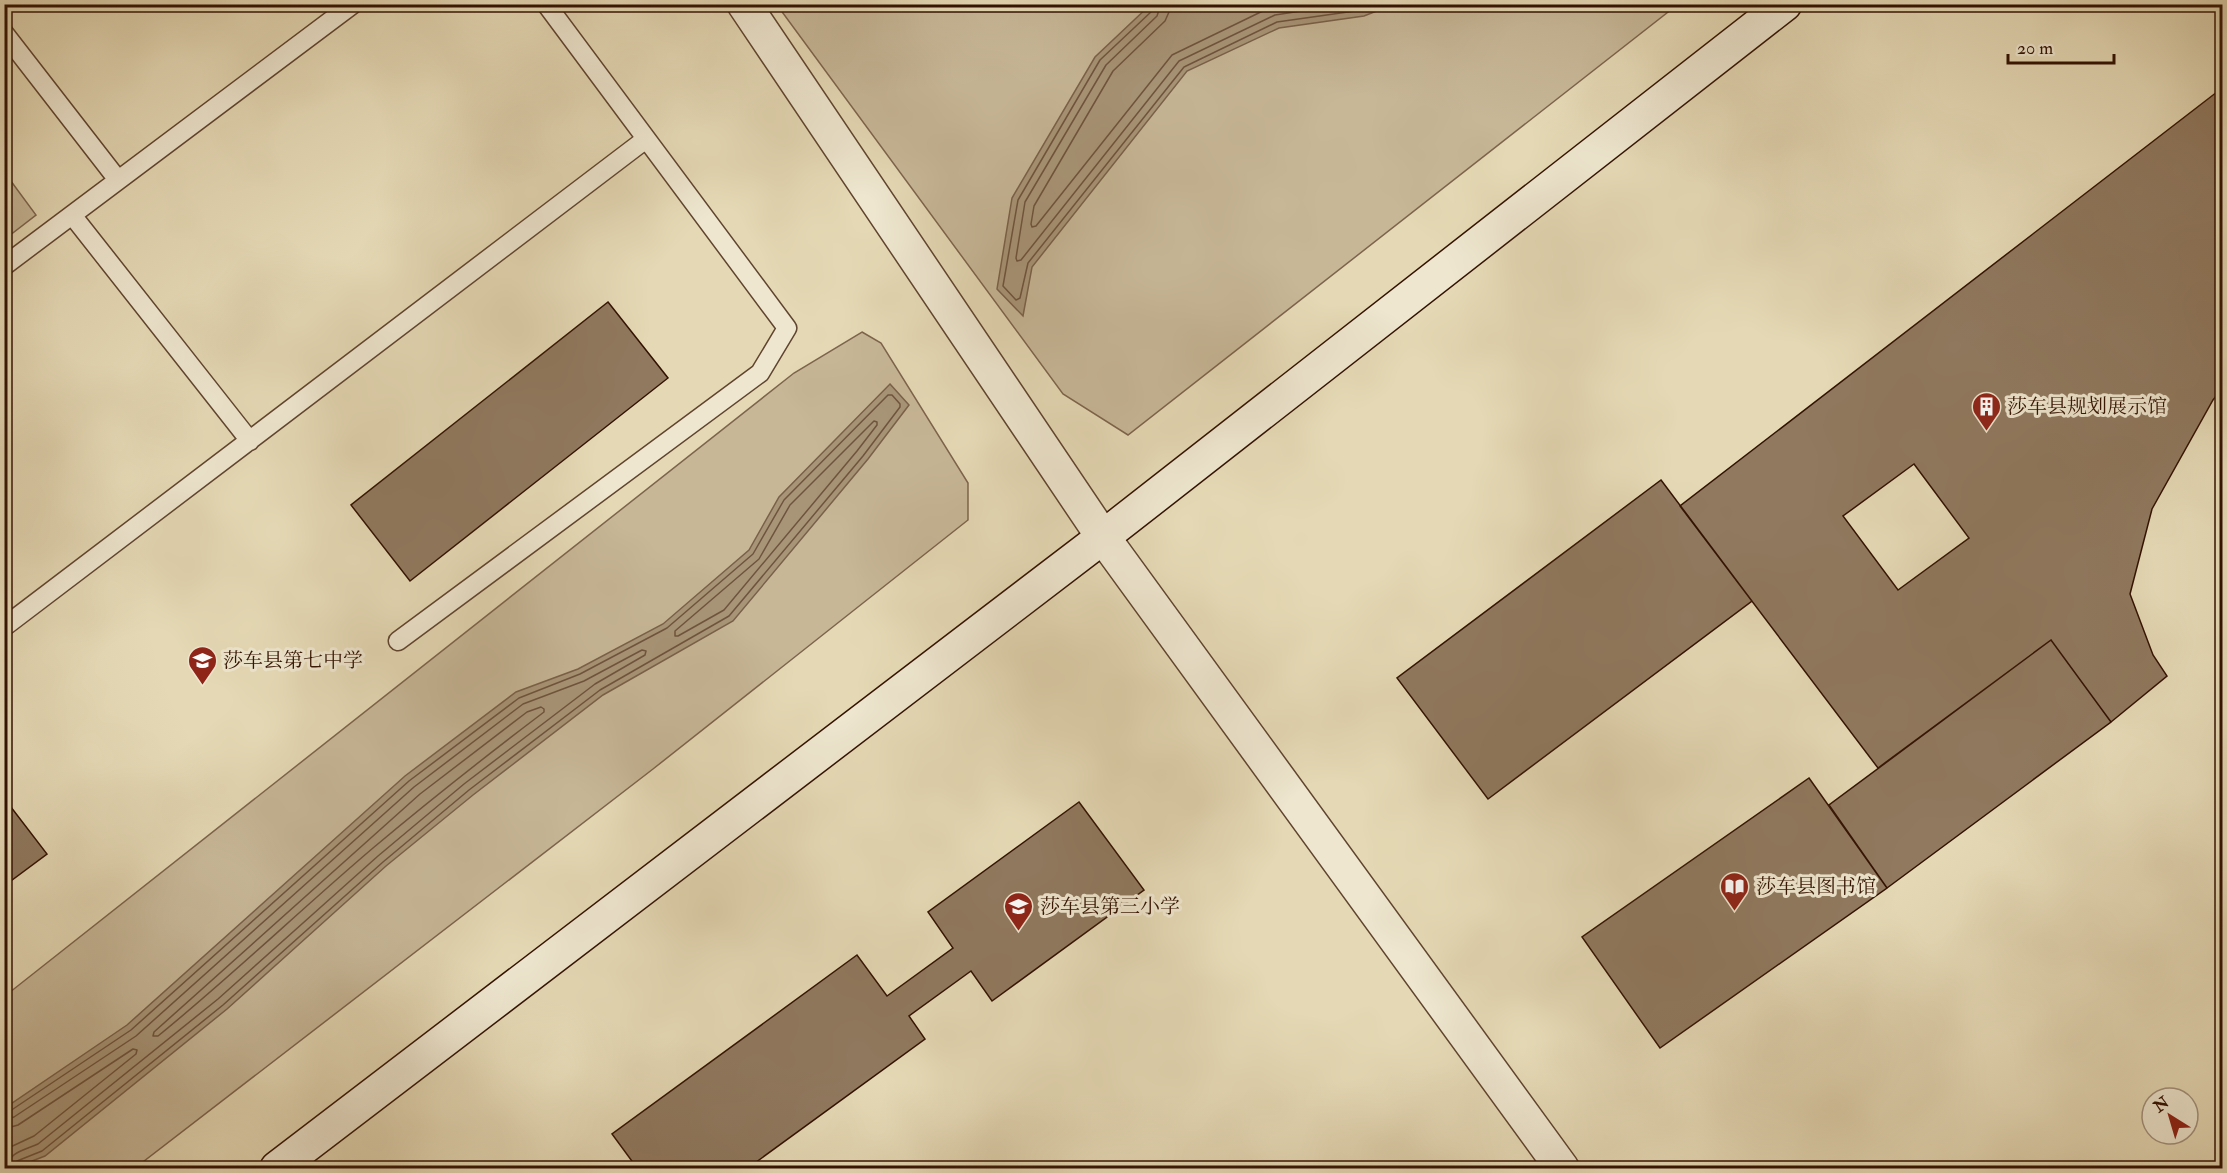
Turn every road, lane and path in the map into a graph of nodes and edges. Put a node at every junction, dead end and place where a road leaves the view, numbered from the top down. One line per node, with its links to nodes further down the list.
1 (352, 4): 7 (lane)
2 (546, 4): 6 (lane)
3 (744, 4): 11 (street)
4 (1785, 4): 11 (street)
5 (4, 33): 7 (lane)
6 (646, 139): 10 (lane); 13 (lane)
7 (118, 180): 8 (lane)
8 (72, 215): 9 (lane); 10 (lane)
9 (4, 266)
10 (250, 441): 12 (lane)
11 (1103, 537): 14 (street); 15 (street)
12 (4, 627)
13 (399, 640)
14 (278, 1168)
15 (1562, 1168)

